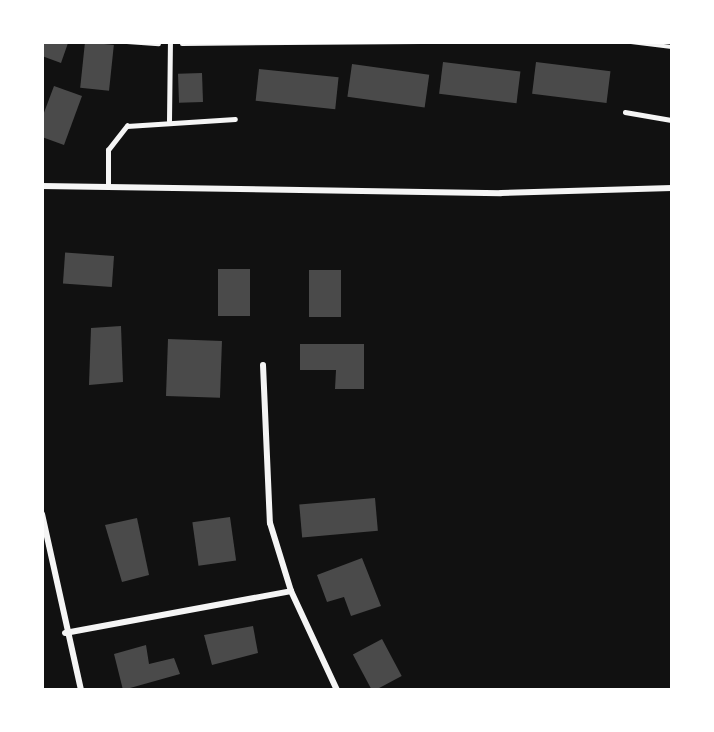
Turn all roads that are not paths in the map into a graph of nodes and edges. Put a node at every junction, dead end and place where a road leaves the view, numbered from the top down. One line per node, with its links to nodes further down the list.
1 (170, 44): 5 (lane)
2 (625, 112): 4 (lane)
3 (235, 119): 5 (lane)
4 (672, 120)
5 (169, 121): 8 (lane)
6 (42, 186): 8 (street)
7 (672, 186): 8 (street)
8 (108, 187)
9 (263, 364): 11 (street)
10 (42, 514): 12 (street)
11 (291, 591): 12 (street); 14 (street)
12 (65, 633): 13 (street)
13 (81, 690)
14 (337, 690)

